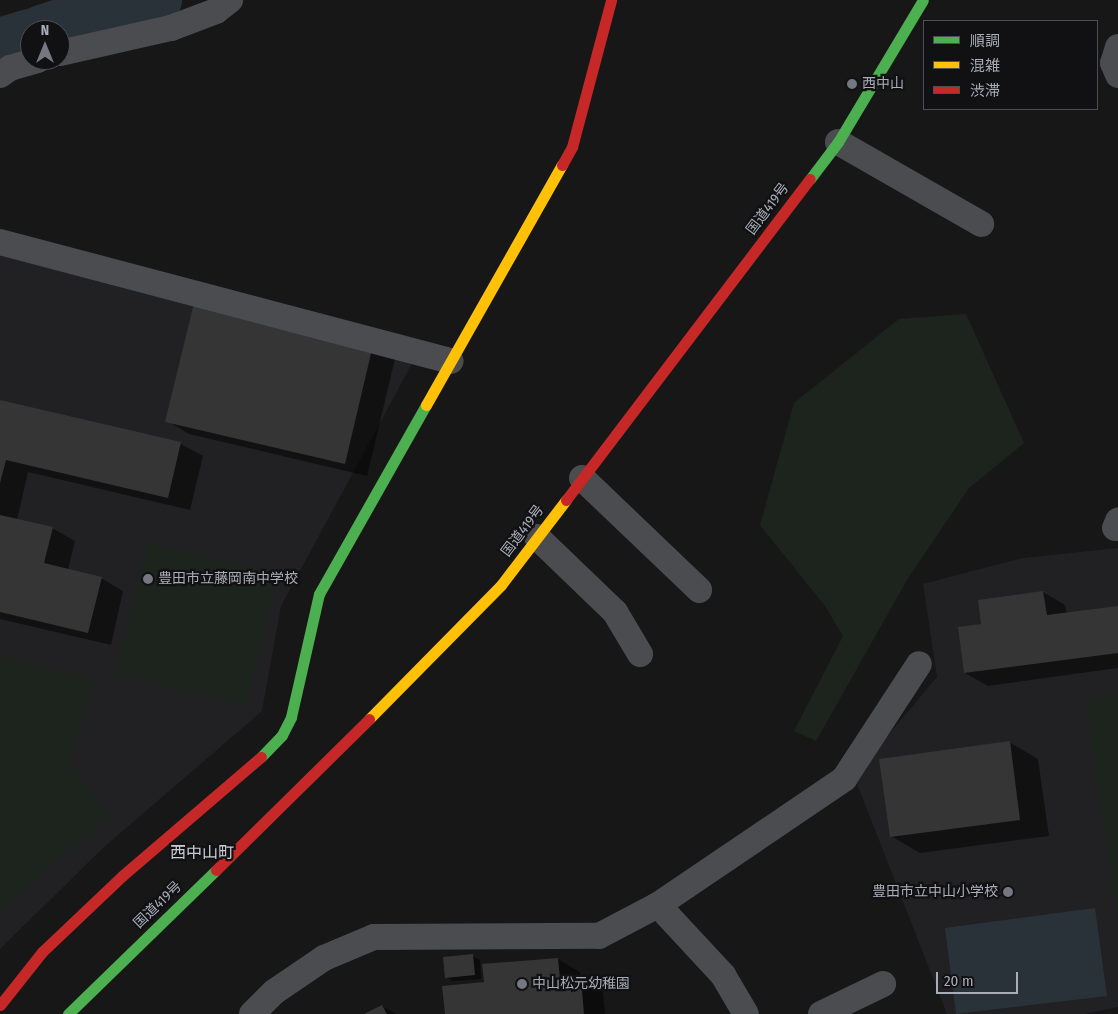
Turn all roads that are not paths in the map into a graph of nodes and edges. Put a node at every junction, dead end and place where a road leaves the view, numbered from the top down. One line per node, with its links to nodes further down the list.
1 (230, 0): 5 (street)
2 (611, 0): 12 (main road)
3 (923, 0): 9 (main road, 国道419号)
4 (1118, 47): 8 (street)
5 (70, 51)
6 (20, 61): 7 (street)
7 (4, 62)
8 (1118, 74)
9 (838, 142): 10 (street); 13 (main road, 国道419号)
10 (981, 224)
11 (0, 242): 12 (street)
12 (451, 361): 20 (main road)
13 (582, 478): 14 (main road, 国道419号); 15 (street)
14 (537, 537): 16 (street); 21 (main road, 国道419号)
15 (699, 590)
16 (640, 654)
17 (919, 664): 18 (street)
18 (658, 905): 22 (street); 23 (street)
19 (882, 984): 24 (street)
20 (0, 1005)
21 (68, 1014)
22 (252, 1014)
23 (746, 1014)
24 (821, 1014)

